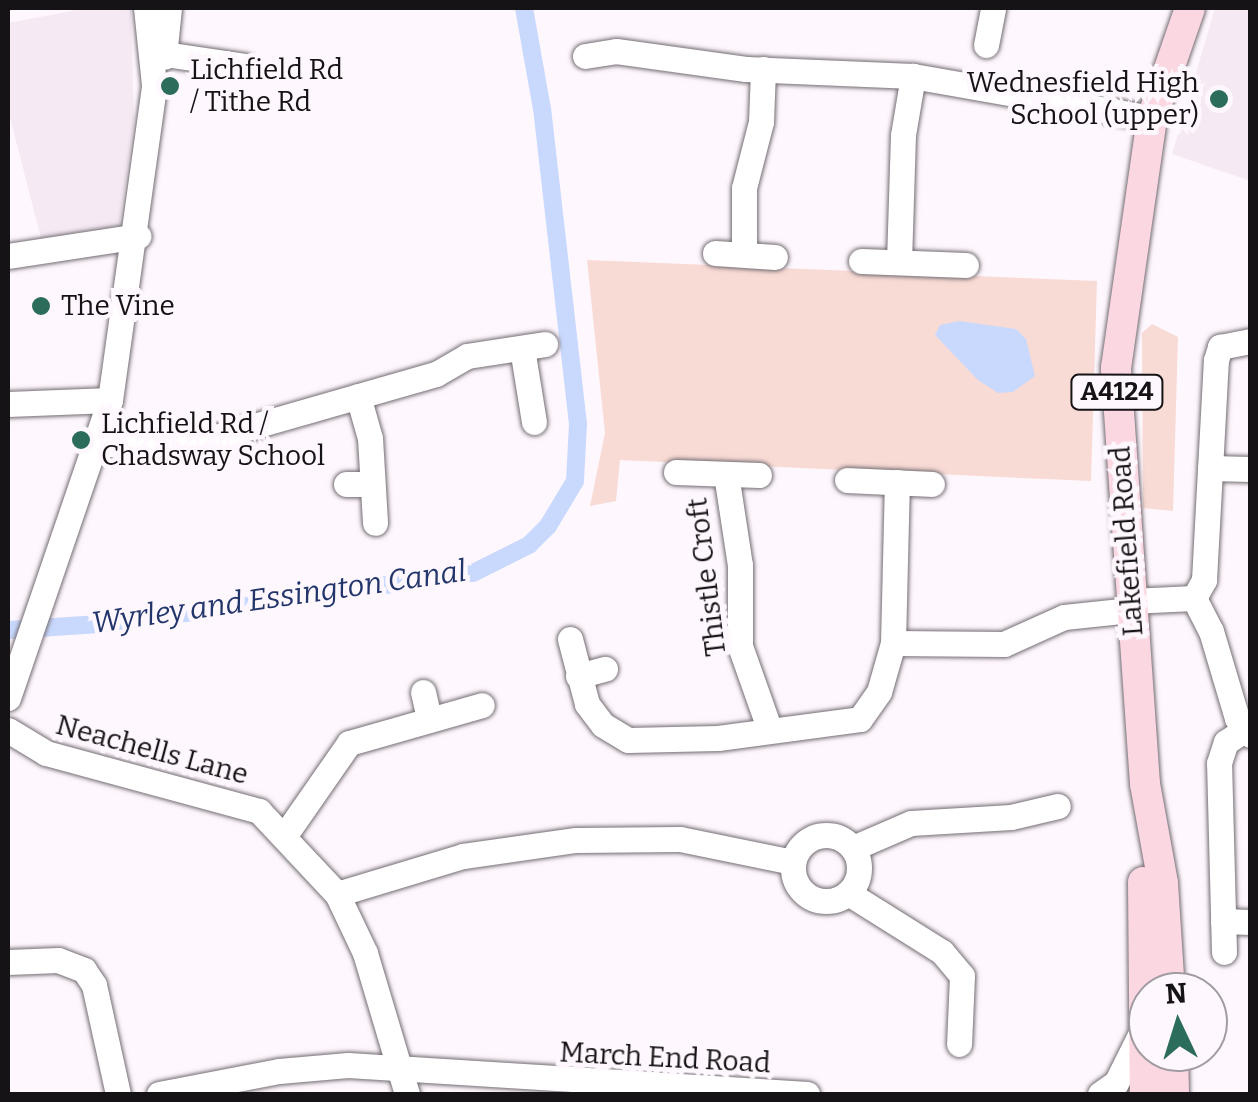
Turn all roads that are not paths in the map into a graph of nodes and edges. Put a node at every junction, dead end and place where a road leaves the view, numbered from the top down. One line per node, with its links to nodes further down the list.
1 (146, 8): 11 (street)
2 (169, 8): 6 (street)
3 (993, 8): 5 (street)
4 (1190, 8): 12 (main road, Lakefield Road / A4124)
5 (986, 45)
6 (165, 54): 8 (street); 11 (street)
7 (585, 56): 9 (street)
8 (244, 66)
9 (763, 70): 10 (street); 15 (street)
10 (913, 76): 12 (street); 19 (street)
11 (154, 85): 13 (street)
12 (1152, 118): 37 (main road, Lakefield Road / A4124)
13 (138, 236): 16 (street); 23 (street)
14 (716, 254): 15 (street)
15 (744, 254): 17 (street)
16 (8, 256)
17 (774, 258)
18 (861, 261): 19 (street)
19 (898, 262): 20 (street)
20 (966, 265)
21 (1250, 341): 27 (street)
22 (358, 396): 25 (street); 26 (street); 35 (street)
23 (110, 400): 24 (street); 26 (street)
24 (8, 404)
25 (534, 422)
26 (98, 441): 43 (street)
27 (1210, 468): 28 (street); 36 (street)
28 (1250, 469)
29 (676, 472): 30 (street, Thistle Croft)
30 (726, 474): 31 (street, Thistle Croft); 46 (street, Thistle Croft)
31 (759, 475)
32 (847, 480): 33 (street)
33 (896, 482): 34 (street); 39 (street)
34 (932, 484)
35 (375, 523)
36 (1194, 598): 37 (street); 48 (street)
37 (1130, 605): 39 (street); 49 (main road, Lakefield Road / A4124)
38 (570, 639): 41 (street)
39 (894, 643): 46 (street)
40 (605, 669): 41 (street)
41 (578, 676): 46 (street)
42 (423, 692): 45 (street)
43 (8, 698)
44 (482, 705): 45 (street)
45 (430, 718): 51 (street)
46 (769, 728)
47 (8, 730): 51 (street, Neachells Lane)
48 (1247, 733): 56 (street)
49 (1145, 784): 60 (main road, A4124); 61 (main road, A4124)
50 (1058, 806): 52 (street)
51 (285, 835): 55 (street, Neachells Lane)
52 (852, 848): 53 (street); 54 (street)
53 (793, 862): 54 (street); 55 (street)
54 (848, 893): 62 (street)
55 (337, 894): 65 (street, Neachells Lane)
56 (1222, 921): 57 (street); 58 (street)
57 (1250, 922)
58 (1224, 952)
59 (8, 962): 66 (street)
60 (1145, 972)
61 (1169, 972)
62 (959, 1044)
63 (1128, 1058): 70 (street)
64 (519, 1081): 65 (street, March End Road); 68 (street, March End Road); 69 (street, March End Road)
65 (405, 1082): 67 (street, March End Road)
66 (118, 1094)
67 (159, 1094)
68 (462, 1094)
69 (807, 1094)
70 (1100, 1094)

